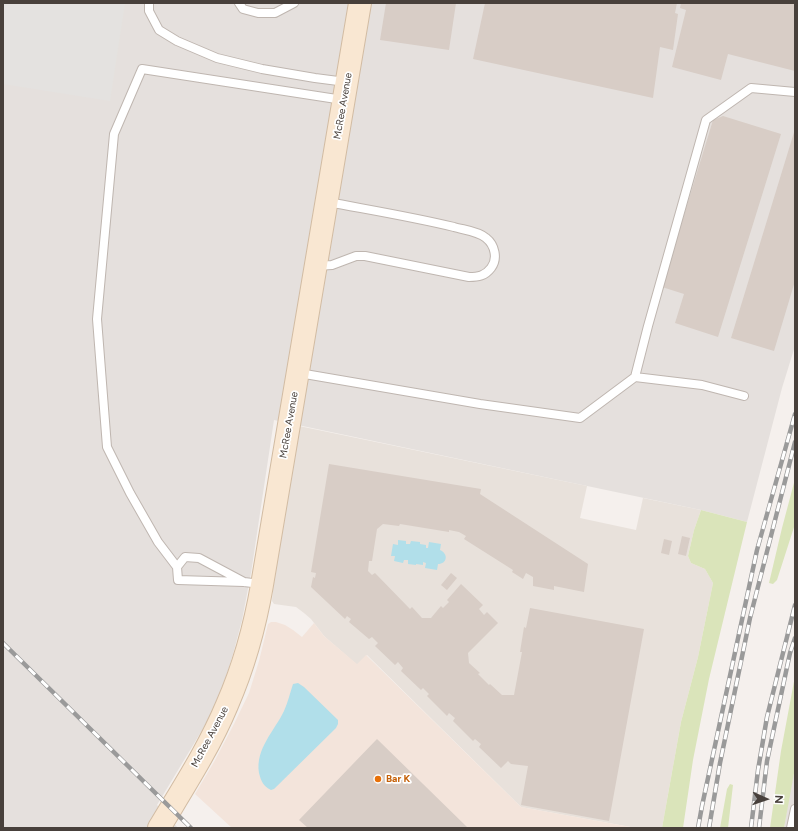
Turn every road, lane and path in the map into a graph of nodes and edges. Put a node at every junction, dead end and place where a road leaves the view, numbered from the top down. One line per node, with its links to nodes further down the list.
1 (149, 3): 5 (lane)
2 (238, 3): 3 (lane)
3 (294, 3)
4 (360, 3): 5 (main road, McRee Avenue)
5 (346, 91): 7 (main road, McRee Avenue); 12 (lane)
6 (795, 92): 10 (lane)
7 (327, 201): 8 (main road, McRee Avenue); 8 (lane)
8 (316, 266): 9 (main road, McRee Avenue)
9 (298, 373): 10 (lane); 13 (main road, McRee Avenue)
10 (635, 377): 11 (lane)
11 (744, 396)
12 (177, 567): 13 (lane); 13 (lane)
13 (253, 583): 15 (main road, McRee Avenue)
14 (795, 809): 16 (lane)
15 (159, 828)
16 (791, 828)

